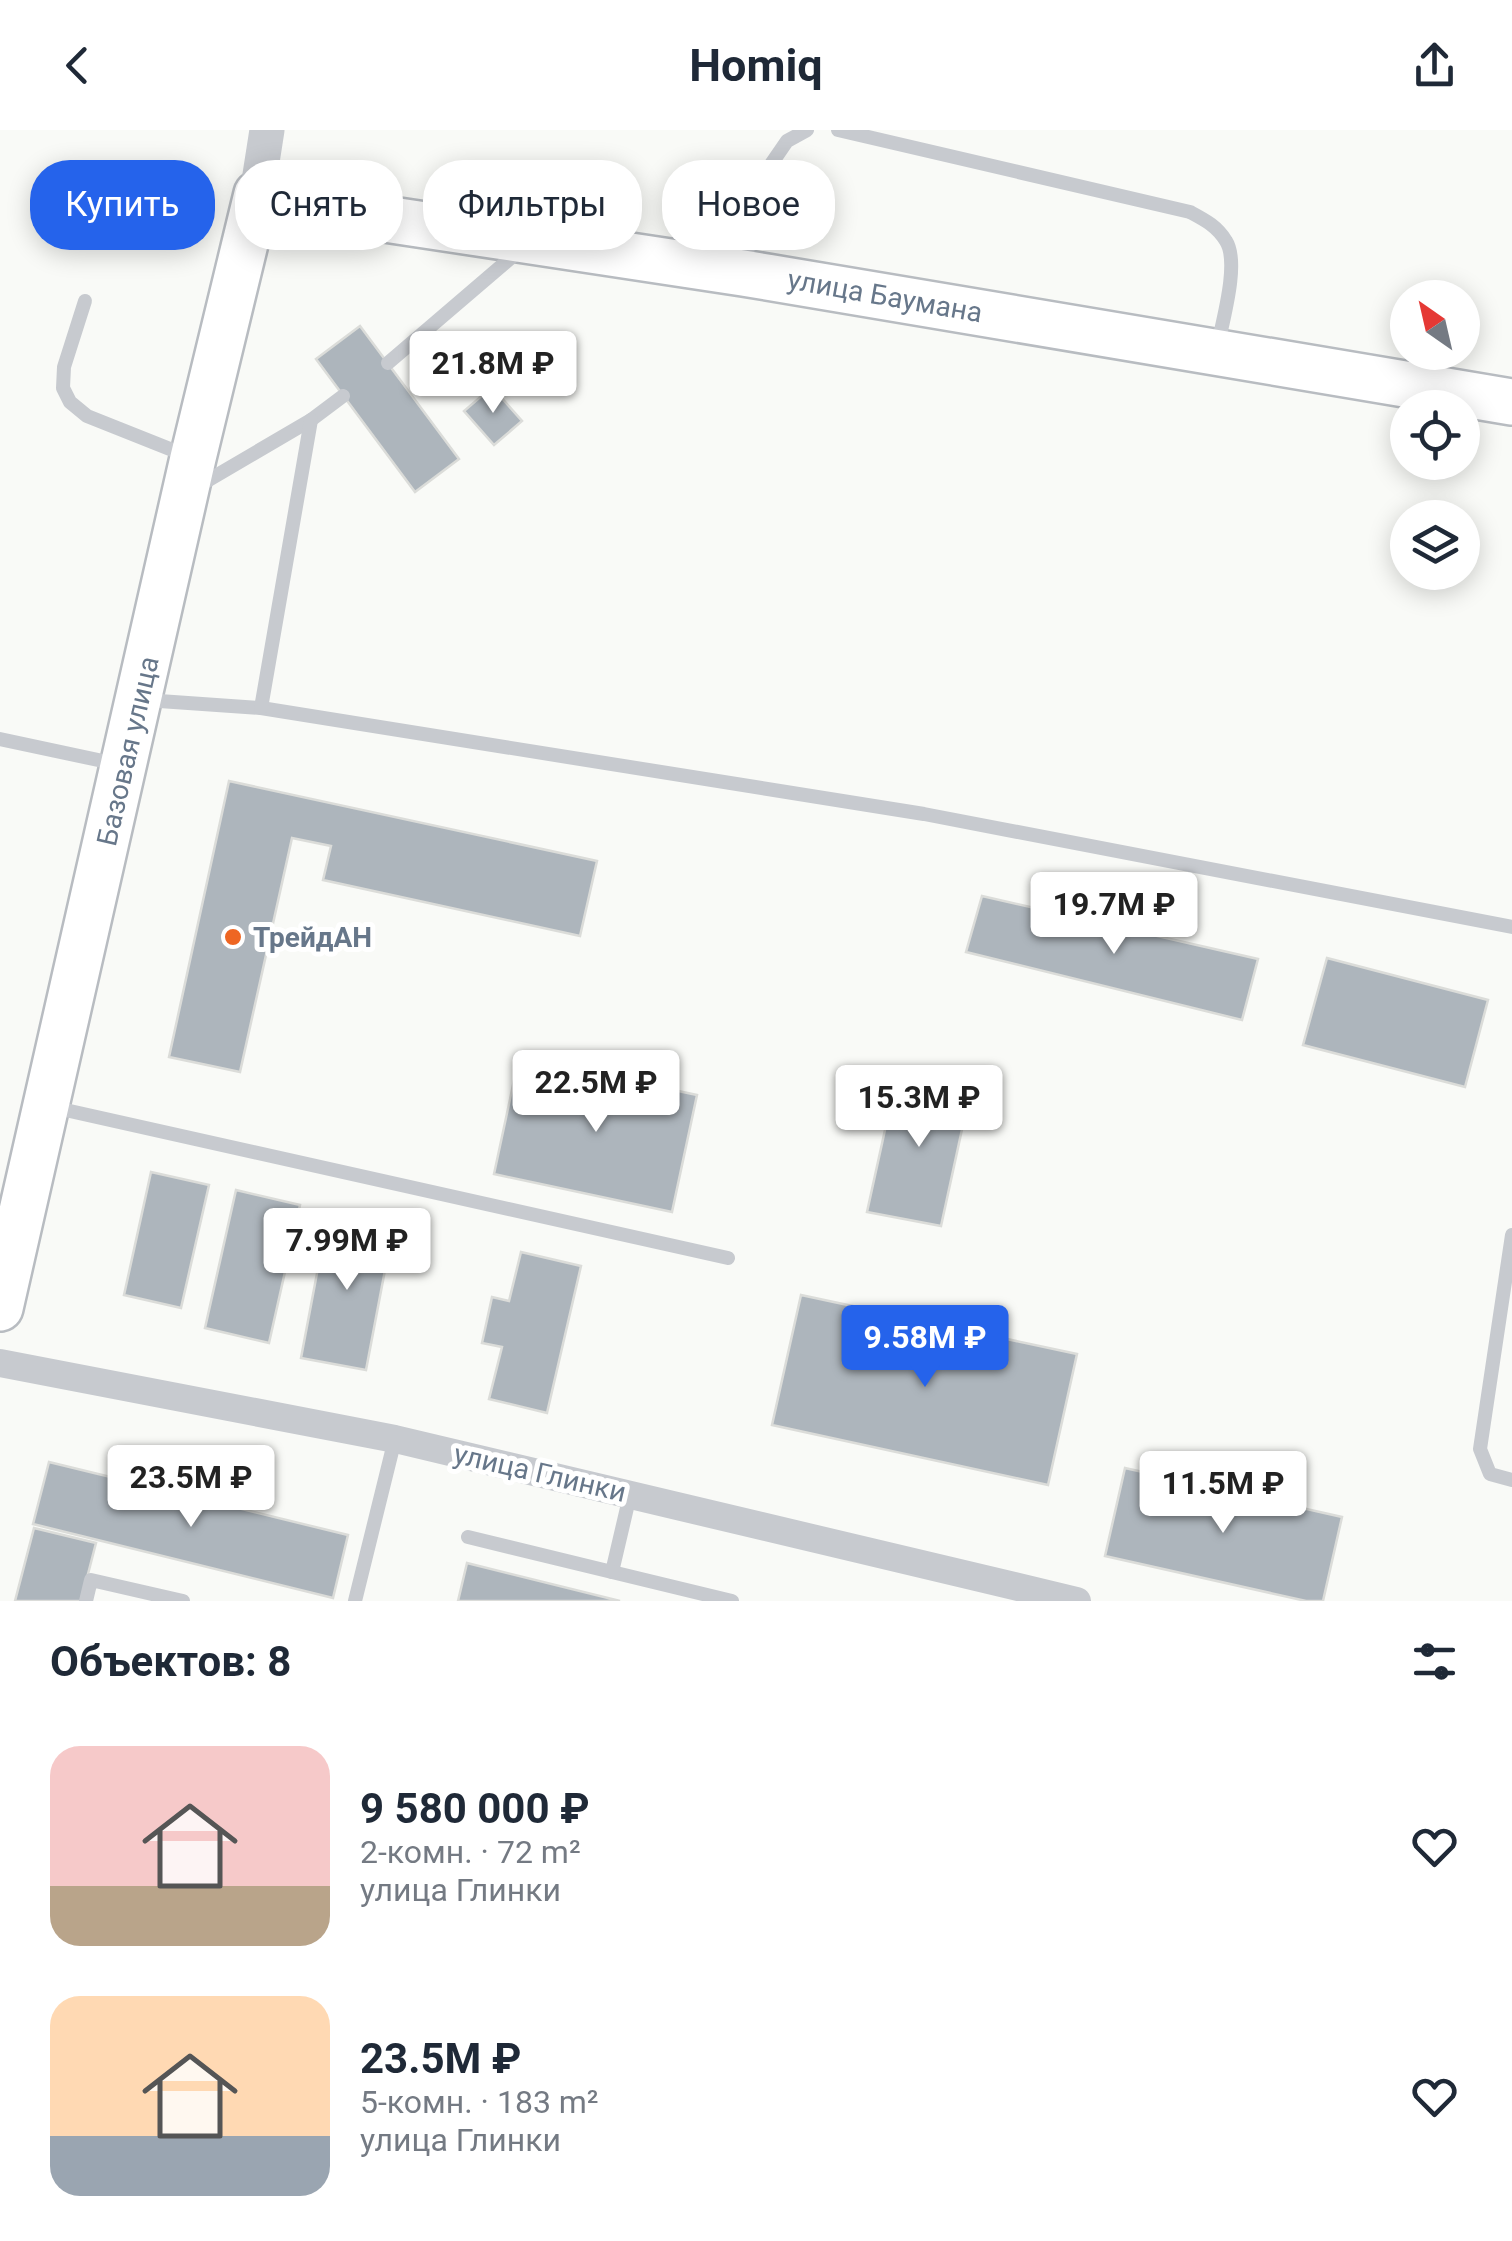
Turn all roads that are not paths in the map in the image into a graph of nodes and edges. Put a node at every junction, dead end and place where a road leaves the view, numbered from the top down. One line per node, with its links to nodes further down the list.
1 (268, 130): 4 (street)
2 (807, 130): 8 (lane)
3 (838, 130): 10 (lane)
4 (262, 160)
5 (243, 250): 15 (main road, Базовая улица)
6 (520, 250): 11 (lane)
7 (592, 250): 8 (main road, улица Баумана)
8 (742, 272): 10 (main road, улица Баумана)
9 (85, 301): 15 (lane)
10 (1216, 352): 13 (main road, улица Баумана)
11 (388, 363)
12 (343, 396): 14 (lane)
13 (1512, 402)
14 (312, 420): 15 (lane); 17 (lane)
15 (189, 476): 16 (main road, Базовая улица)
16 (140, 700): 17 (lane); 19 (main road, Базовая улица)
17 (261, 708): 20 (lane)
18 (0, 739): 19 (lane)
19 (124, 766): 21 (main road, Базовая улица)
20 (1512, 926)
21 (46, 1106): 23 (lane); 24 (main road, Базовая улица)
22 (1512, 1235): 27 (lane)
23 (728, 1258)
24 (0, 1308)
25 (0, 1363): 26 (street, улица Глинки)
26 (395, 1439): 28 (street, улица Глинки); 33 (lane)
27 (1512, 1480)
28 (630, 1494): 30 (lane); 35 (street, улица Глинки)
29 (468, 1537): 30 (lane)
30 (612, 1572): 34 (lane)
31 (86, 1601): 32 (lane)
32 (183, 1601)
33 (355, 1601)
34 (732, 1601)
35 (1077, 1601)

